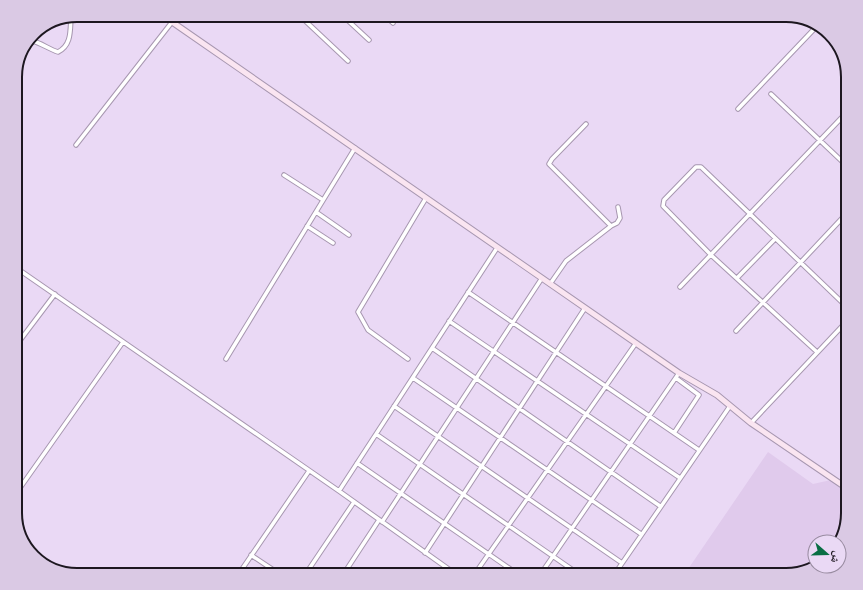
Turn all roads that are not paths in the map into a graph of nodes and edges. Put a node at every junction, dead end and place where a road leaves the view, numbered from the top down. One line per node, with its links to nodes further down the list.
1 (71, 22): 7 (street)
2 (172, 22): 14 (street); 15 (street)
3 (306, 22): 8 (street)
4 (350, 22): 6 (street)
5 (814, 29): 10 (street)
6 (369, 40)
7 (35, 42)
8 (348, 61)
9 (771, 94): 13 (street)
10 (738, 109)
11 (841, 118): 13 (street)
12 (586, 124): 25 (street)
13 (820, 140): 16 (street); 22 (street)
14 (76, 145)
15 (355, 148): 18 (street); 19 (street)
16 (841, 160)
17 (284, 175): 19 (street)
18 (426, 198): 29 (street); 54 (street)
19 (323, 200): 21 (street)
20 (618, 208): 25 (street)
21 (316, 212): 24 (street); 26 (street)
22 (749, 214): 27 (street); 30 (street); 30 (street)
23 (841, 219): 31 (street)
24 (307, 226): 28 (street); 53 (street)
25 (611, 226): 35 (street)
26 (349, 235)
27 (775, 239): 31 (street); 34 (street)
28 (333, 243)
29 (497, 248): 33 (street); 37 (street)
30 (711, 254): 34 (street); 36 (street)
31 (800, 263): 39 (street); 40 (street)
32 (22, 272): 38 (street)
33 (542, 278): 35 (street); 43 (street)
34 (737, 278): 40 (street)
35 (550, 284): 41 (street)
36 (680, 287)
37 (468, 292): 42 (street); 43 (street)
38 (55, 294): 46 (street); 47 (street)
39 (841, 301)
40 (763, 302): 45 (street); 52 (street)
41 (585, 308): 48 (street); 51 (street)
42 (450, 321): 49 (street); 50 (street)
43 (513, 322): 50 (street); 51 (street)
44 (841, 327): 52 (street)
45 (736, 331)
46 (22, 338)
47 (123, 342): 77 (street); 82 (street)
48 (636, 343): 55 (street); 59 (street)
49 (432, 348): 56 (street); 57 (street)
50 (494, 351): 57 (street); 58 (street)
51 (556, 352): 58 (street); 59 (street)
52 (817, 352): 66 (street)
53 (226, 359)
54 (408, 359)
55 (678, 375): 61 (street); 65 (street); 67 (street)
56 (413, 378): 60 (street); 62 (street)
57 (476, 379): 62 (street); 63 (street)
58 (538, 381): 63 (street); 64 (street)
59 (605, 386): 64 (street); 65 (street)
60 (394, 406): 68 (street); 69 (street)
61 (730, 406): 66 (street); 73 (street)
62 (457, 408): 69 (street); 70 (street)
63 (519, 409): 70 (street); 71 (street)
64 (585, 415): 71 (street); 72 (street)
65 (650, 416): 67 (street); 72 (street)
66 (751, 423): 81 (street)
67 (674, 433): 73 (street)
68 (376, 434): 74 (street); 75 (street)
69 (438, 436): 75 (street); 76 (street)
70 (501, 438): 76 (street); 78 (street)
71 (566, 441): 78 (street); 79 (street)
72 (630, 444): 79 (street); 80 (street)
73 (699, 450): 80 (street)
74 (357, 463): 83 (street); 84 (street)
75 (420, 464): 84 (street); 85 (street)
76 (482, 466): 85 (street); 86 (street)
77 (309, 471): 83 (street); 97 (street)
78 (546, 471): 86 (street); 87 (street)
79 (611, 472): 87 (street); 89 (street)
80 (680, 478): 89 (street)
81 (841, 484)
82 (22, 485)
83 (339, 491): 88 (street)
84 (401, 493): 90 (street); 91 (street)
85 (464, 495): 91 (street); 92 (street)
86 (528, 499): 92 (street); 93 (street)
87 (591, 500): 93 (street); 94 (street)
88 (354, 502): 90 (street); 102 (street)
89 (660, 506): 94 (street)
90 (380, 521): 95 (street); 103 (street)
91 (445, 524): 95 (street); 96 (street)
92 (509, 526): 96 (street); 98 (street)
93 (572, 528): 98 (street); 99 (street)
94 (641, 534): 99 (street)
95 (425, 553): 104 (street)
96 (489, 554): 105 (street); 106 (street)
97 (251, 555): 100 (street); 101 (street)
98 (553, 556): 107 (street); 108 (street)
99 (622, 563): 109 (street)
100 (243, 568)
101 (270, 568)
102 (310, 568)
103 (348, 568)
104 (446, 568)
105 (479, 568)
106 (509, 568)
107 (545, 568)
108 (570, 568)
109 (619, 568)

